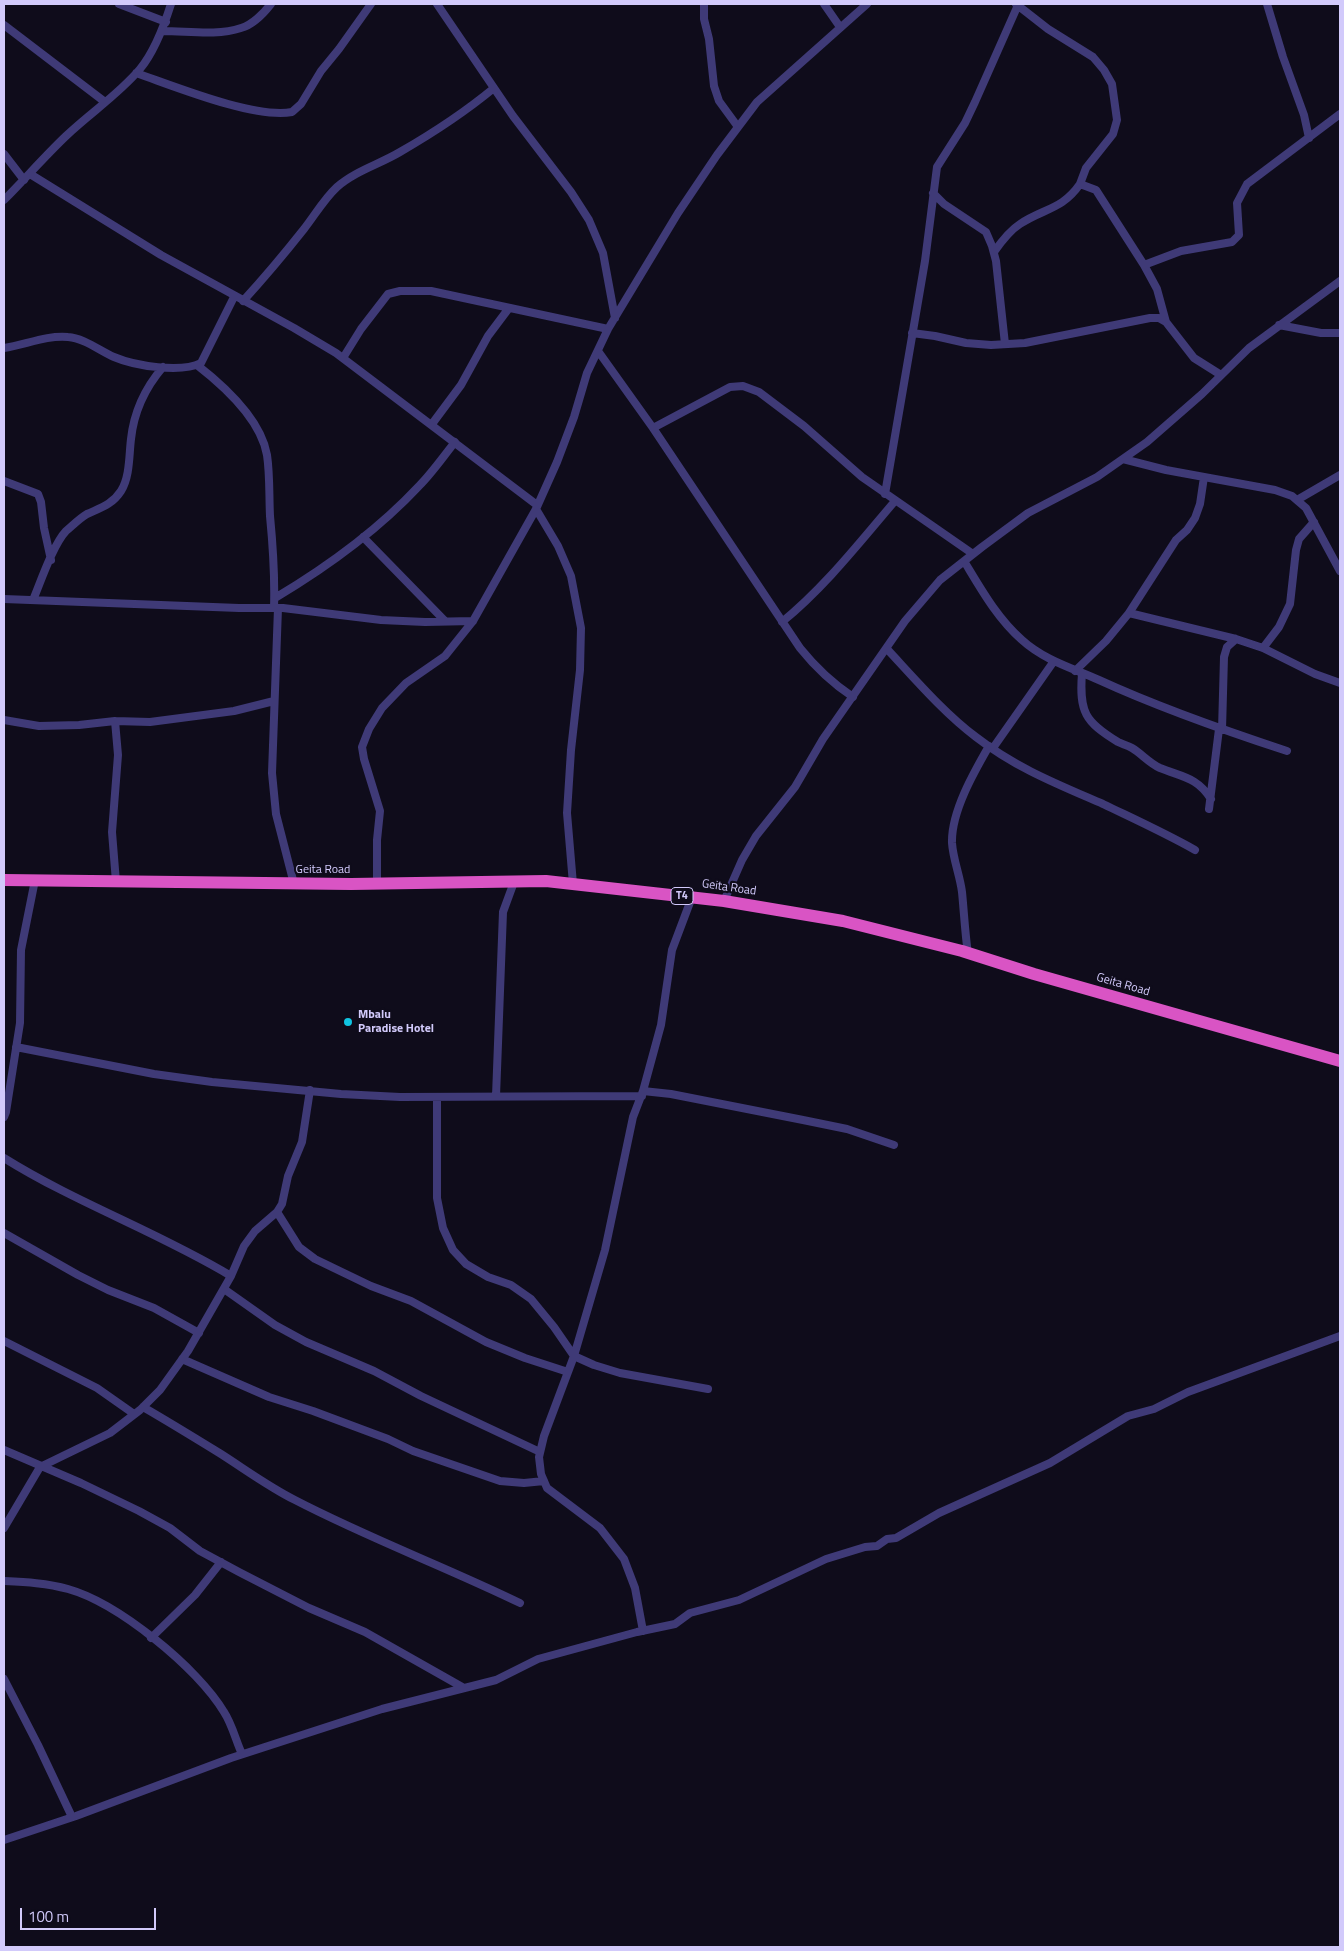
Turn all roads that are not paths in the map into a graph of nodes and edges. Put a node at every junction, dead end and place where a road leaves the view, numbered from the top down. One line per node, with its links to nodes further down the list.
1 (119, 4): 11 (street)
2 (171, 4): 11 (street)
3 (271, 4): 14 (street)
4 (370, 4): 15 (street)
5 (437, 4): 16 (street)
6 (704, 4): 19 (street)
7 (824, 4): 13 (street)
8 (866, 4): 13 (street)
9 (1017, 4): 23 (street); 24 (street)
10 (1267, 4): 20 (street)
11 (166, 22): 14 (street)
12 (4, 25): 17 (street)
13 (840, 27): 19 (street)
14 (163, 31): 15 (street)
15 (136, 73): 17 (street)
16 (494, 88): 30 (street); 32 (street)
17 (104, 102): 22 (street)
18 (1340, 114): 20 (street)
19 (738, 127): 32 (street)
20 (1309, 138): 27 (street)
21 (4, 154): 22 (street)
22 (27, 177): 25 (street); 29 (street)
23 (1080, 184): 26 (street); 27 (street)
24 (934, 193): 26 (street); 36 (street)
25 (4, 200)
26 (994, 252): 38 (street)
27 (1144, 265): 33 (street)
28 (1340, 281): 34 (street)
29 (234, 297): 30 (street); 42 (street)
30 (243, 301): 41 (street)
31 (508, 308): 35 (street); 41 (street); 45 (street)
32 (615, 318): 35 (street)
33 (1166, 322): 38 (street); 44 (street)
34 (1278, 325): 37 (street); 44 (street)
35 (608, 329): 40 (street)
36 (912, 333): 38 (street); 52 (street)
37 (1340, 333)
38 (1005, 344)
39 (4, 348): 43 (street)
40 (598, 351): 46 (street); 55 (street)
41 (343, 358): 45 (street)
42 (197, 366): 43 (street); 62 (street)
43 (163, 367): 59 (street)
44 (1221, 375): 48 (street)
45 (432, 424): 47 (street)
46 (653, 428): 52 (street); 69 (street)
47 (455, 442): 55 (street); 57 (street)
48 (1123, 459): 50 (street); 58 (street)
49 (1340, 475): 53 (street)
50 (1204, 477): 53 (street); 66 (street)
51 (4, 481): 59 (street)
52 (885, 494): 54 (street)
53 (1297, 500): 56 (street)
54 (895, 502): 58 (street); 69 (street)
55 (536, 507): 68 (street); 92 (street)
56 (1314, 522): 61 (street); 71 (street)
57 (363, 537): 62 (street); 67 (street)
58 (973, 554): 60 (street)
59 (50, 560): 64 (street)
60 (964, 561): 72 (street); 73 (street)
61 (1340, 571)
62 (275, 598): 65 (street)
63 (4, 599): 64 (street)
64 (33, 600): 65 (street)
65 (276, 608): 67 (street); 77 (street)
66 (1129, 613): 70 (street); 74 (street)
67 (445, 621): 68 (street)
68 (473, 621): 91 (street)
69 (782, 622): 76 (street)
70 (1236, 639): 71 (street); 80 (street)
71 (1263, 648): 75 (street)
72 (886, 649): 76 (street); 81 (street)
73 (1054, 661): 74 (street); 81 (street)
74 (1078, 672): 80 (street); 83 (street)
75 (1340, 684)
76 (853, 697): 94 (street)
77 (274, 702): 79 (street); 90 (street)
78 (4, 720): 79 (street)
79 (115, 721): 88 (street)
80 (1221, 729): 82 (street); 83 (street)
81 (991, 747): 85 (street); 95 (street)
82 (1287, 751)
83 (1211, 799): 84 (street)
84 (1209, 809)
85 (1194, 850)
86 (4, 880): 87 (highway, Geita Road / T4)
87 (35, 880): 88 (highway, Geita Road / T4); 96 (street)
88 (116, 882): 90 (highway, Geita Road / T4)
89 (514, 882): 91 (highway, Geita Road / T4); 92 (highway, Geita Road / T4); 101 (street)
90 (294, 884): 91 (highway, Geita Road / T4)
91 (377, 884)
92 (573, 884): 93 (highway, Geita Road / T4)
93 (692, 897): 94 (highway, Geita Road / T4); 99 (street)
94 (724, 901): 95 (highway, Geita Road / T4)
95 (968, 954): 97 (highway, Geita Road / T4)
96 (16, 1048): 98 (street); 102 (street)
97 (1340, 1061)
98 (310, 1090): 100 (street); 105 (street)
99 (642, 1094): 101 (street); 103 (street); 112 (street)
100 (437, 1096): 101 (street); 112 (street)
101 (496, 1096)
102 (4, 1117)
103 (894, 1145)
104 (4, 1158): 107 (street)
105 (277, 1212): 107 (street); 114 (street)
106 (4, 1232): 109 (street)
107 (231, 1276): 108 (street)
108 (224, 1289): 109 (street); 119 (street)
109 (199, 1333): 113 (street)
110 (1340, 1336): 126 (street)
111 (4, 1341): 117 (street)
112 (574, 1356): 114 (street); 115 (street)
113 (182, 1359): 116 (street); 121 (street)
114 (568, 1372): 119 (street)
115 (708, 1389)
116 (143, 1407): 117 (street); 125 (street)
117 (134, 1414): 120 (street)
118 (4, 1450): 120 (street)
119 (540, 1452): 121 (street)
120 (40, 1467): 122 (street); 123 (street)
121 (544, 1481): 126 (street)
122 (4, 1528)
123 (221, 1562): 127 (street); 129 (street)
124 (4, 1581): 127 (street)
125 (520, 1603)
126 (643, 1631): 129 (street)
127 (151, 1638): 130 (street)
128 (4, 1679): 131 (street)
129 (464, 1688): 130 (street)
130 (242, 1754): 131 (street)
131 (72, 1818): 132 (street)
132 (4, 1840)

